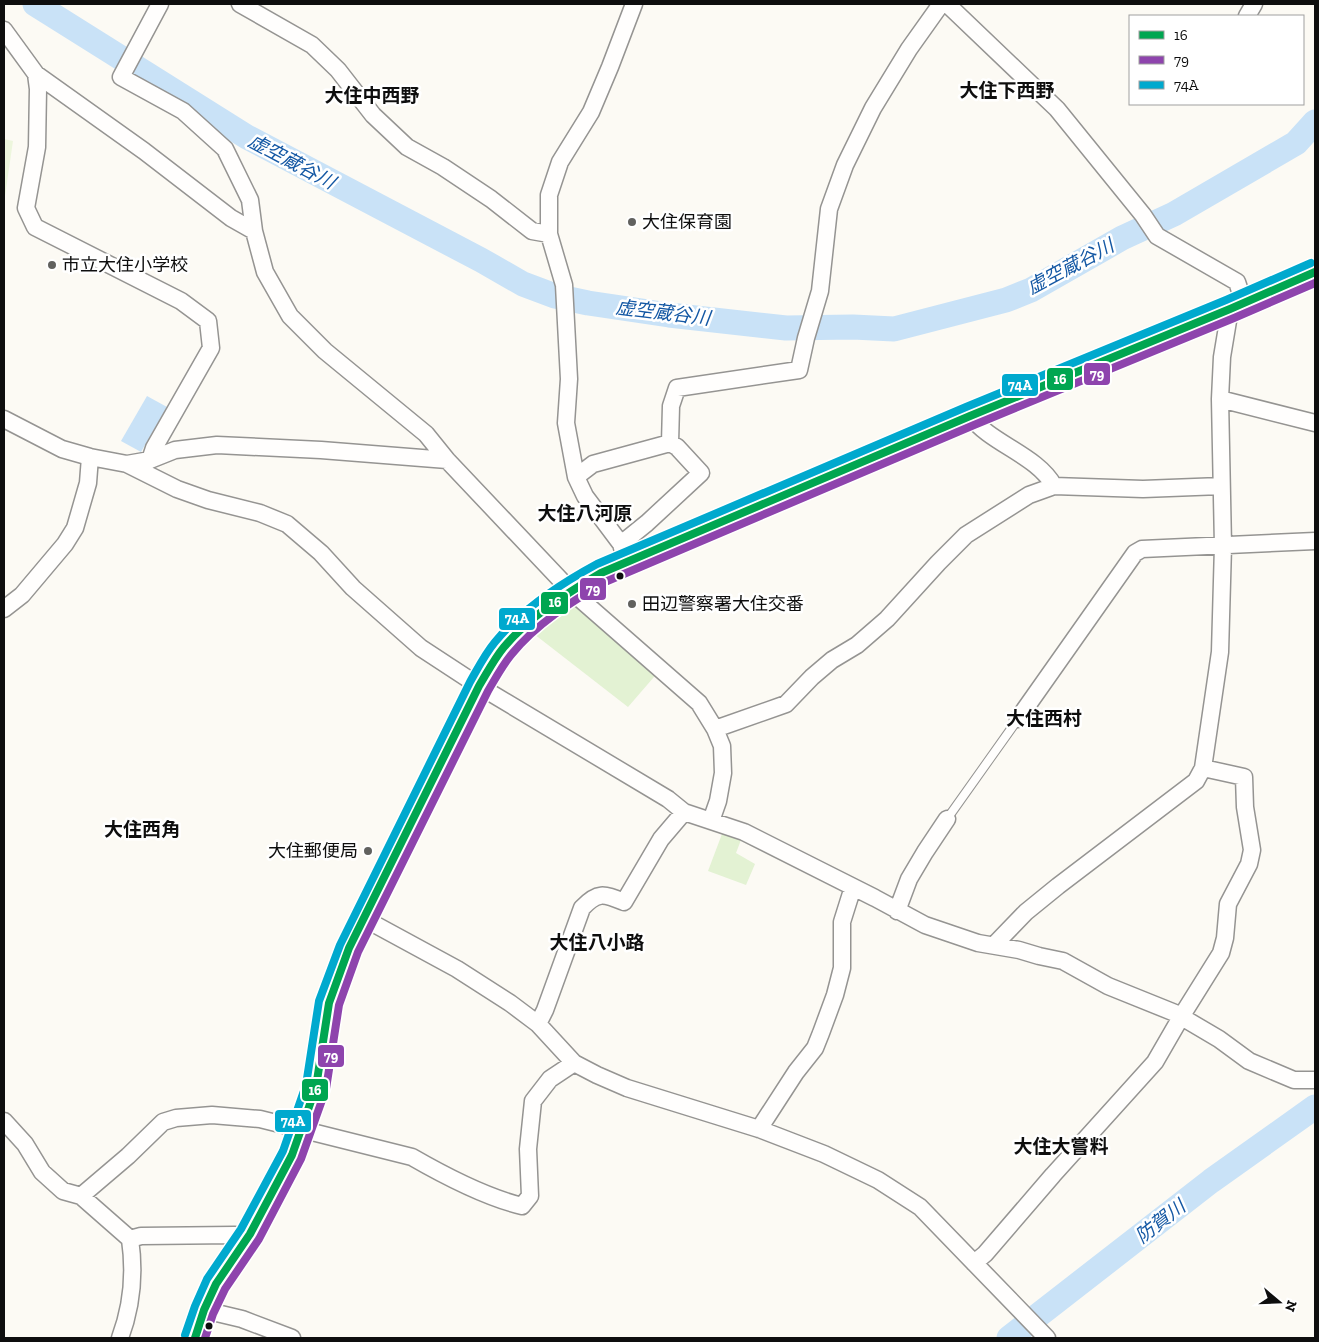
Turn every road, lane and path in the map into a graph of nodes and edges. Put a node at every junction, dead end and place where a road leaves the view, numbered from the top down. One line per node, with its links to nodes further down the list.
1 (240, 4): 10 (street)
2 (634, 4): 10 (street)
3 (1254, 4): 6 (street)
4 (940, 5): 12 (street); 17 (street)
5 (154, 6): 9 (street)
6 (1248, 15)
7 (4, 30): 8 (street)
8 (36, 74): 9 (street); 19 (street)
9 (254, 230): 20 (street)
10 (549, 234): 22 (street)
11 (1315, 272): 12 (street)
12 (1237, 306): 13 (street); 14 (street)
13 (1220, 398): 16 (street); 24 (street)
14 (970, 416): 23 (street); 27 (street)
15 (4, 419): 18 (street)
16 (1315, 422)
17 (670, 443): 22 (street); 27 (street)
18 (90, 458): 21 (street); 29 (street)
19 (150, 460): 20 (street); 21 (street)
20 (447, 460): 28 (street)
21 (127, 464): 30 (street)
22 (576, 476): 27 (street)
23 (1054, 486): 24 (street); 32 (street)
24 (1221, 486): 26 (street)
25 (1315, 541): 26 (street)
26 (1223, 546): 31 (street); 33 (street)
27 (624, 553): 28 (street)
28 (571, 591): 30 (street); 32 (street)
29 (4, 609)
30 (478, 686): 34 (street); 39 (street)
31 (1018, 719): 35 (lane)
32 (715, 729): 36 (street)
33 (1203, 768): 40 (street); 41 (street)
34 (684, 812): 36 (street); 42 (street)
35 (947, 819): 38 (street)
36 (711, 821): 37 (street)
37 (853, 887): 38 (street); 47 (street)
38 (897, 911): 40 (street)
39 (363, 918): 42 (street); 46 (street)
40 (995, 944): 41 (street)
41 (1181, 1017): 44 (street); 51 (street)
42 (538, 1024): 43 (street)
43 (574, 1063): 46 (street); 47 (street)
44 (1315, 1080)
45 (4, 1121): 48 (street)
46 (302, 1129): 48 (street); 50 (street)
47 (760, 1129): 51 (street)
48 (81, 1196): 49 (street)
49 (130, 1239): 50 (street); 54 (street)
50 (246, 1240): 52 (street)
51 (974, 1263): 53 (street)
52 (204, 1310): 55 (street); 56 (street)
53 (1044, 1334)
54 (120, 1338)
55 (195, 1338)
56 (292, 1338)

